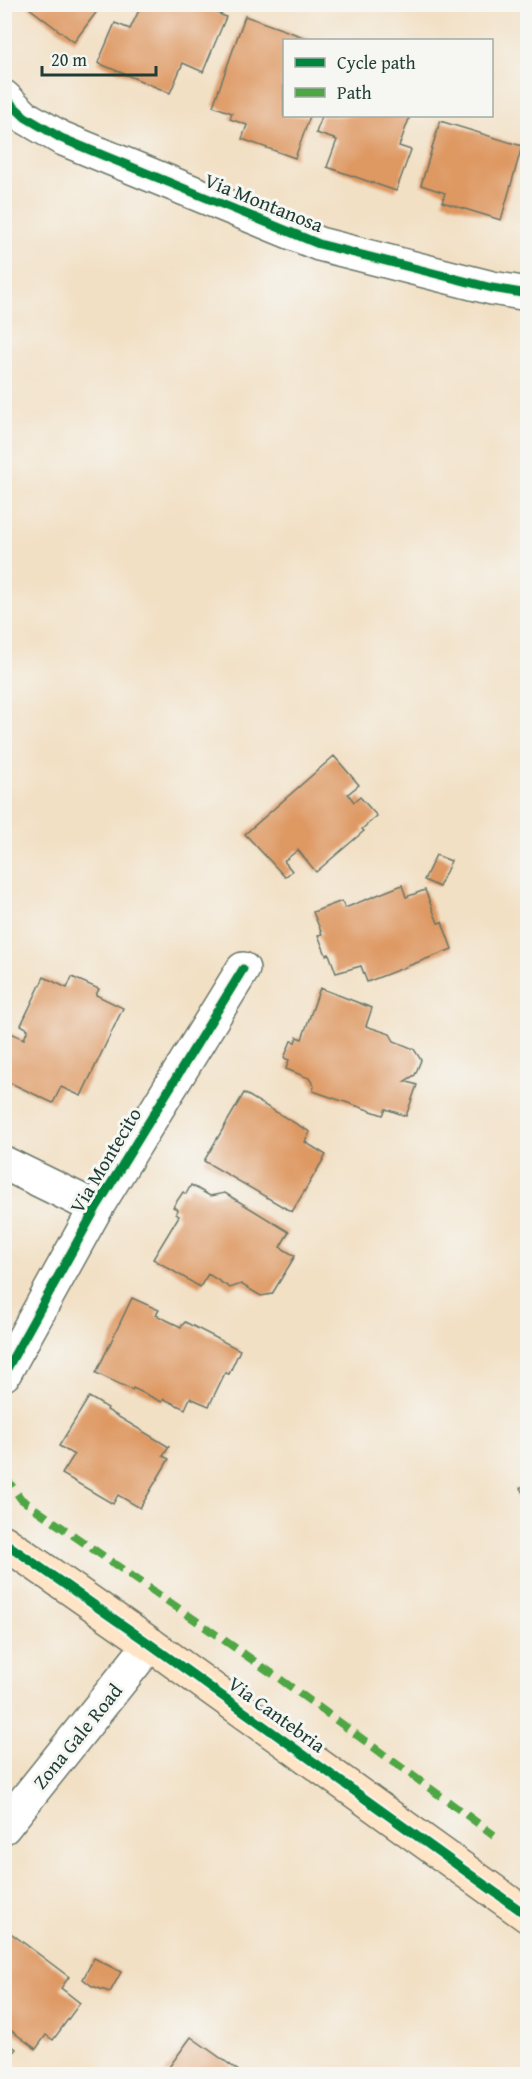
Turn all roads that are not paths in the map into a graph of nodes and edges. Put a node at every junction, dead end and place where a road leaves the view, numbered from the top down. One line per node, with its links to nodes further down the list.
1 (4, 98): 2 (street, Via Montanosa)
2 (528, 294)
3 (243, 969): 5 (street, Via Montecito)
4 (4, 1163): 5 (street)
5 (96, 1208): 6 (street, Via Montecito)
6 (4, 1374)
7 (4, 1542): 8 (main road, Via Cantebria)
8 (150, 1644): 9 (street, Zona Gale Road); 10 (main road, Via Cantebria)
9 (4, 1827)
10 (528, 1916)

